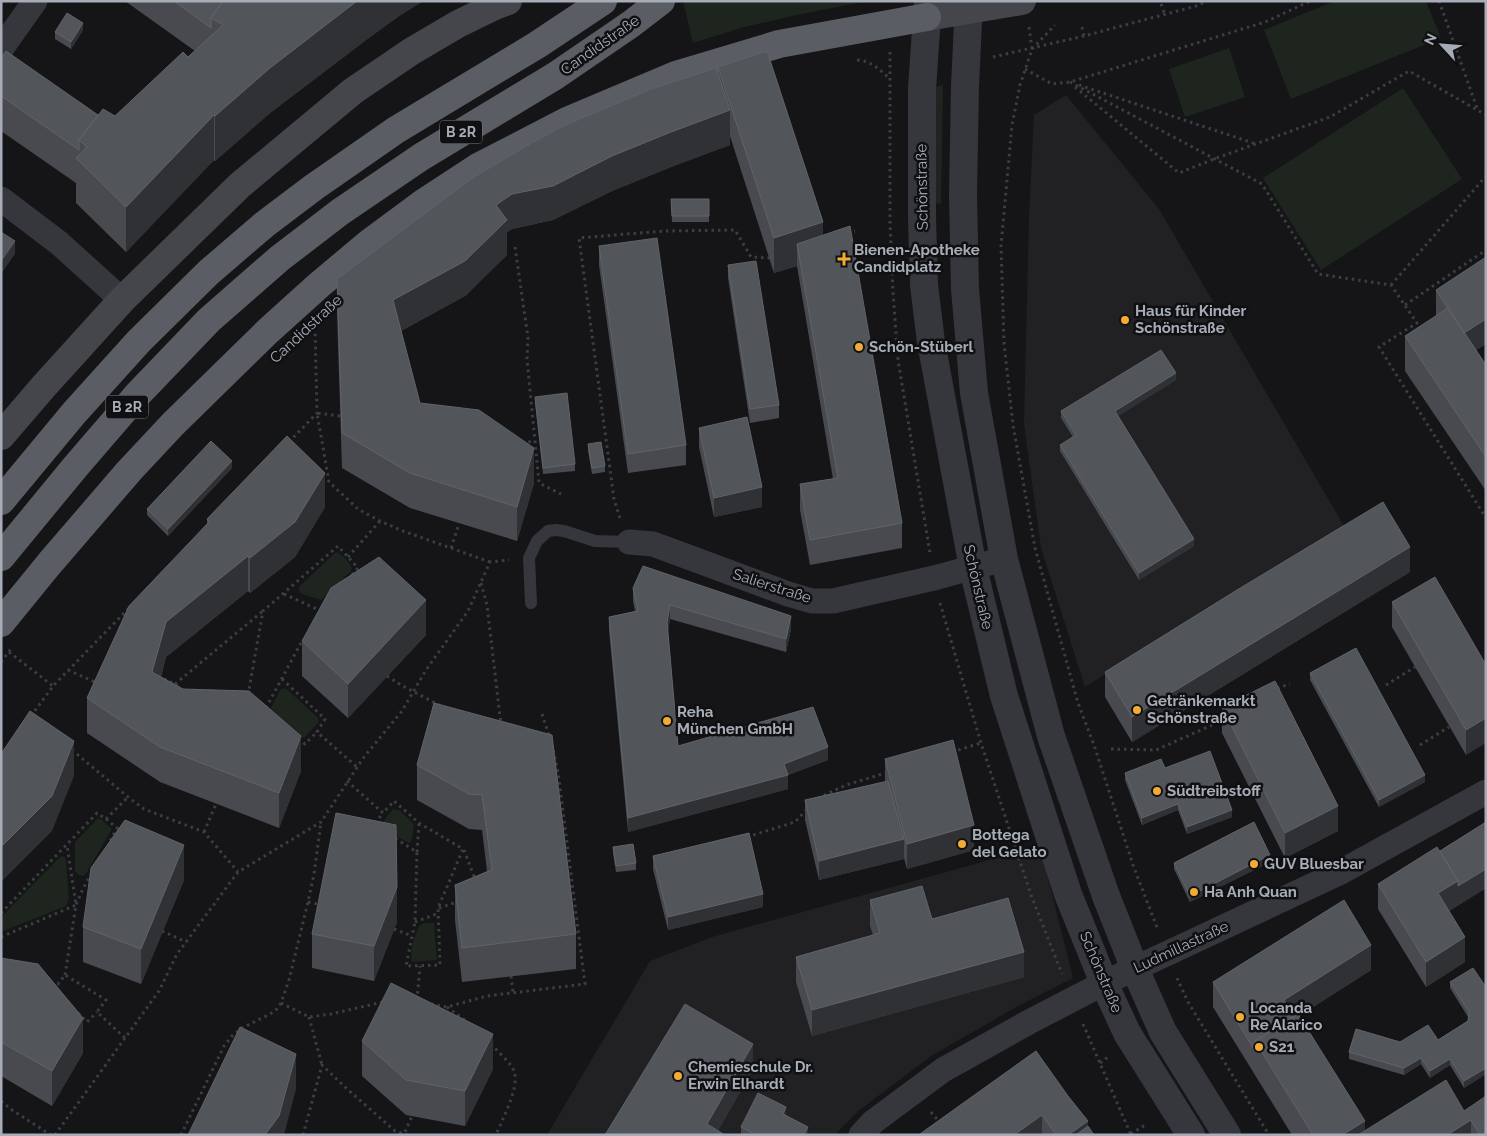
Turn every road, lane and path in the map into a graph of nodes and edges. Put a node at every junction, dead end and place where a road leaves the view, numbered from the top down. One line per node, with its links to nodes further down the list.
1 (35, 1): 16 (street)
2 (508, 1): 35 (main road)
3 (603, 1): 45 (highway, B 2R)
4 (661, 1): 51 (highway, Candidstraße / B 2R)
5 (1022, 1): 10 (main road)
6 (1207, 1): 12 (path)
7 (1310, 1): 22 (path)
8 (1440, 1): 23 (path)
9 (1162, 4): 12 (path)
10 (968, 6): 11 (main road); 54 (street)
11 (927, 9): 56 (street, Schönstraße); 66 (highway)
12 (1165, 15): 15 (path)
13 (1055, 25): 17 (path)
14 (1082, 27): 15 (path)
15 (1084, 36): 17 (path)
16 (1, 49)
17 (1032, 49): 18 (path); 20 (path)
18 (992, 57)
19 (850, 60): 21 (path)
20 (1025, 70): 22 (path); 136 (path)
21 (890, 79)
22 (1070, 82): 25 (path); 26 (path); 26 (path)
23 (1477, 109): 24 (path); 25 (path)
24 (1486, 115)
25 (1256, 144): 26 (path)
26 (1214, 159): 34 (path)
27 (1486, 176): 34 (path)
28 (1, 200): 35 (street)
29 (856, 231): 30 (path)
30 (846, 234)
31 (515, 247): 41 (path)
32 (1486, 250): 36 (path)
33 (770, 258): 49 (path)
34 (1391, 285): 36 (path)
35 (122, 300): 40 (main road)
36 (1405, 305): 46 (path)
37 (314, 321): 38 (path)
38 (318, 413): 39 (path); 43 (path); 47 (path)
39 (340, 416)
40 (1, 436)
41 (535, 442): 42 (path); 44 (path)
42 (518, 443)
43 (285, 446)
44 (561, 494)
45 (1, 501)
46 (1486, 518)
47 (380, 522): 50 (path); 52 (path)
48 (459, 524): 50 (path)
49 (629, 542): 53 (lane); 56 (street, Salierstraße)
50 (451, 548): 55 (path)
51 (1, 557)
52 (348, 557): 57 (path); 59 (path)
53 (530, 558): 55 (path); 60 (lane)
54 (1004, 559): 56 (street, Salierstraße); 138 (street)
55 (490, 562): 58 (path)
56 (973, 568): 142 (street, Schönstraße)
57 (352, 575)
58 (481, 582): 81 (path); 90 (path)
59 (284, 594): 62 (path); 63 (path)
60 (531, 603)
61 (129, 608): 71 (path)
62 (320, 610): 64 (path); 65 (path)
63 (264, 611): 75 (path); 83 (path)
64 (328, 615)
65 (315, 618)
66 (8, 634): 68 (path)
67 (305, 636): 74 (path)
68 (9, 652): 69 (path); 79 (path)
69 (1, 662)
70 (1415, 667): 78 (path)
71 (68, 670): 77 (path); 79 (path)
72 (387, 676): 81 (path)
73 (160, 677): 75 (path)
74 (282, 678): 85 (path); 91 (path)
75 (175, 684): 80 (path)
76 (1290, 684): 82 (path)
77 (100, 685)
78 (1386, 685)
79 (53, 686): 88 (path)
80 (181, 690)
81 (413, 691): 84 (path); 100 (path)
82 (1270, 692)
83 (246, 704)
84 (444, 707)
85 (263, 714)
86 (542, 714): 99 (path)
87 (1227, 717): 96 (path)
88 (37, 723)
89 (1449, 727): 94 (path)
90 (502, 728)
91 (317, 732): 92 (path); 100 (path)
92 (291, 734)
93 (981, 743): 98 (path)
94 (1420, 745)
95 (67, 746): 104 (path)
96 (1111, 749)
97 (548, 753): 99 (path)
98 (948, 753)
99 (555, 755): 145 (path)
100 (357, 767): 102 (path)
101 (897, 769): 113 (path)
102 (347, 781): 106 (path); 108 (path)
103 (1486, 792): 136 (street, Ludmillastraße)
104 (128, 797): 107 (path); 111 (path)
105 (216, 804): 111 (path)
106 (383, 813): 109 (path); 110 (path)
107 (106, 819): 114 (path); 116 (path)
108 (321, 822): 119 (path); 124 (path)
109 (420, 823): 115 (path); 117 (path)
110 (373, 825)
111 (204, 832): 119 (path)
112 (388, 834): 117 (path)
113 (740, 838)
114 (67, 844): 125 (path); 128 (path)
115 (463, 849): 120 (path); 127 (path)
116 (104, 852)
117 (417, 852): 130 (path)
118 (95, 867): 121 (path)
119 (238, 872): 135 (path)
120 (477, 886)
121 (82, 891): 122 (path); 125 (path)
122 (89, 894)
123 (464, 900): 127 (path)
124 (308, 902): 126 (path); 150 (path)
125 (76, 905): 134 (path); 139 (path)
126 (325, 906)
127 (438, 908): 129 (path)
128 (1, 913)
129 (439, 913): 130 (path); 137 (path)
130 (415, 922): 133 (path)
131 (394, 929): 133 (path)
132 (162, 931): 135 (path)
133 (412, 936): 137 (path)
134 (1, 937)
135 (186, 942): 159 (path)
136 (1166, 954): 138 (street, Ludmillastraße); 149 (path)
137 (420, 966): 148 (path)
138 (1135, 969): 142 (street, Ludmillastraße); 179 (street)
139 (65, 974): 143 (path); 155 (path)
140 (511, 976): 145 (path)
141 (48, 983): 143 (path)
142 (1104, 983): 177 (street, Ludmillastraße); 178 (street, Schönstraße)
143 (58, 984): 144 (path)
144 (54, 989)
145 (513, 992): 151 (path)
146 (388, 1001): 156 (path)
147 (410, 1001): 148 (path)
148 (417, 1002): 151 (path)
149 (1188, 1002): 152 (path); 164 (path)
150 (281, 1003): 156 (path); 167 (path)
151 (447, 1006): 154 (path)
152 (1183, 1006)
153 (74, 1009): 155 (path)
154 (453, 1011): 157 (path); 158 (path)
155 (97, 1012): 159 (path)
156 (309, 1017): 163 (path)
157 (450, 1019)
158 (467, 1021)
159 (126, 1038): 173 (path)
160 (486, 1038): 176 (path)
161 (1108, 1057): 162 (path)
162 (1100, 1063)
163 (322, 1065): 171 (path); 175 (path)
164 (1226, 1065): 165 (path); 180 (path)
165 (1222, 1068)
166 (1, 1102): 173 (path)
167 (192, 1112): 168 (path); 174 (path)
168 (198, 1115)
169 (412, 1116): 171 (path)
170 (1145, 1125): 172 (path)
171 (405, 1134)
172 (1131, 1134)
173 (53, 1135)
174 (182, 1135)
175 (304, 1135)
176 (496, 1135)
177 (861, 1135)
178 (1190, 1135)
179 (1227, 1135)
180 (1269, 1135)

